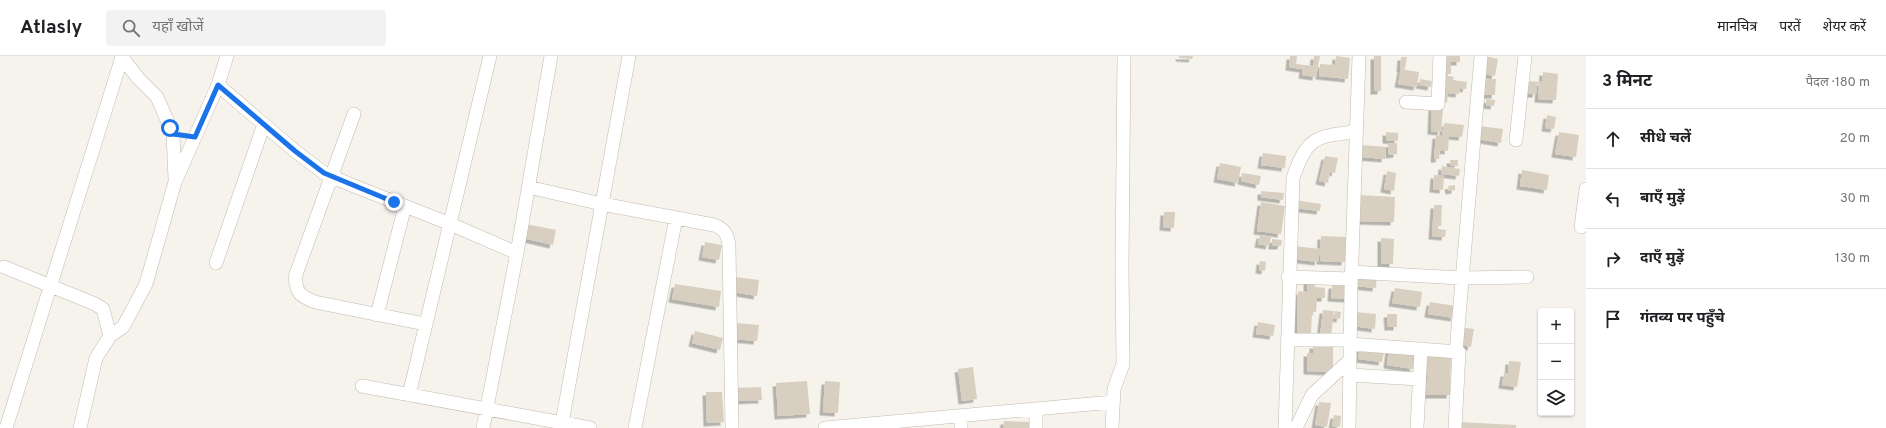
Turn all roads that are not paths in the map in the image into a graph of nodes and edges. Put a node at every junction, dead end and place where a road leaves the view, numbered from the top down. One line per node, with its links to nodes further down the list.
1 (121, 56): 16 (street); 35 (street)
2 (228, 56): 11 (street)
3 (490, 56): 26 (street)
4 (551, 56): 21 (street)
5 (629, 56): 23 (street)
6 (1124, 56): 48 (street)
7 (1359, 56): 15 (street)
8 (1440, 56): 12 (street)
9 (1481, 56): 33 (street)
10 (1525, 56): 18 (street)
11 (218, 85): 14 (street); 17 (street)
12 (1406, 102)
13 (354, 114): 19 (street)
14 (264, 124): 19 (street); 29 (street)
15 (1356, 132): 31 (street); 32 (street)
16 (173, 134): 17 (street); 20 (street)
17 (195, 137): 20 (street)
18 (1516, 140)
19 (331, 176): 24 (street); 36 (street)
20 (175, 182): 38 (street)
21 (528, 187): 23 (street); 28 (street)
22 (1586, 189): 27 (street)
23 (602, 204): 25 (street); 53 (street)
24 (405, 206): 26 (street); 36 (street)
25 (676, 218): 58 (street); 59 (street)
26 (448, 223): 28 (street); 37 (street)
27 (1581, 227)
28 (517, 254): 49 (street)
29 (216, 263)
30 (4, 267): 35 (street)
31 (1351, 276): 32 (street); 33 (street); 40 (street)
32 (1288, 277): 39 (street)
33 (1462, 278): 34 (street); 42 (street)
34 (1527, 278)
35 (50, 285): 38 (street); 54 (street)
36 (377, 314): 37 (street)
37 (425, 324): 47 (street)
38 (110, 336): 55 (street)
39 (1287, 340): 40 (street); 63 (street)
40 (1350, 342): 41 (street); 43 (street)
41 (1421, 349): 42 (street); 45 (street)
42 (1456, 352): 67 (street)
43 (1350, 360): 44 (street); 64 (street)
44 (1350, 375): 45 (street); 65 (street)
45 (1419, 379): 66 (street)
46 (362, 386): 47 (street)
47 (409, 395): 49 (street)
48 (1113, 402): 50 (street); 62 (street)
49 (487, 409): 53 (street); 56 (street)
50 (1036, 409): 51 (street); 61 (street)
51 (961, 422): 52 (street)
52 (885, 425): 60 (street)
53 (561, 426): 57 (street)
54 (6, 428)
55 (80, 428)
56 (484, 428)
57 (590, 428)
58 (635, 428)
59 (732, 428)
60 (825, 428)
61 (1036, 428)
62 (1112, 428)
63 (1285, 428)
64 (1296, 428)
65 (1349, 428)
66 (1417, 428)
67 (1455, 428)

